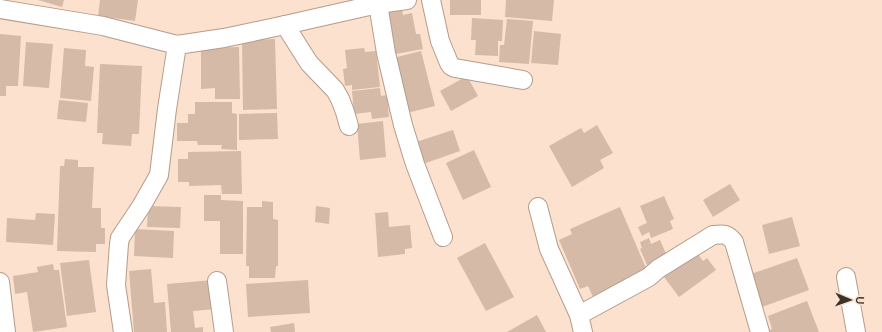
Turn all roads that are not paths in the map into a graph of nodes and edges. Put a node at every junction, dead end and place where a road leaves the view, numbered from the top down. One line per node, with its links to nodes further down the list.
1 (407, 0): 3 (street)
2 (431, 0): 7 (street)
3 (378, 4): 5 (street); 10 (street)
4 (0, 9): 6 (street)
5 (285, 25): 6 (street); 8 (street)
6 (177, 44): 16 (street)
7 (523, 80)
8 (349, 126)
9 (538, 207): 14 (street)
10 (442, 237)
11 (846, 277): 19 (street)
12 (217, 281): 17 (street)
13 (0, 282): 15 (street)
14 (581, 324): 18 (street)
15 (6, 332)
16 (122, 332)
17 (224, 332)
18 (760, 332)
19 (856, 332)

